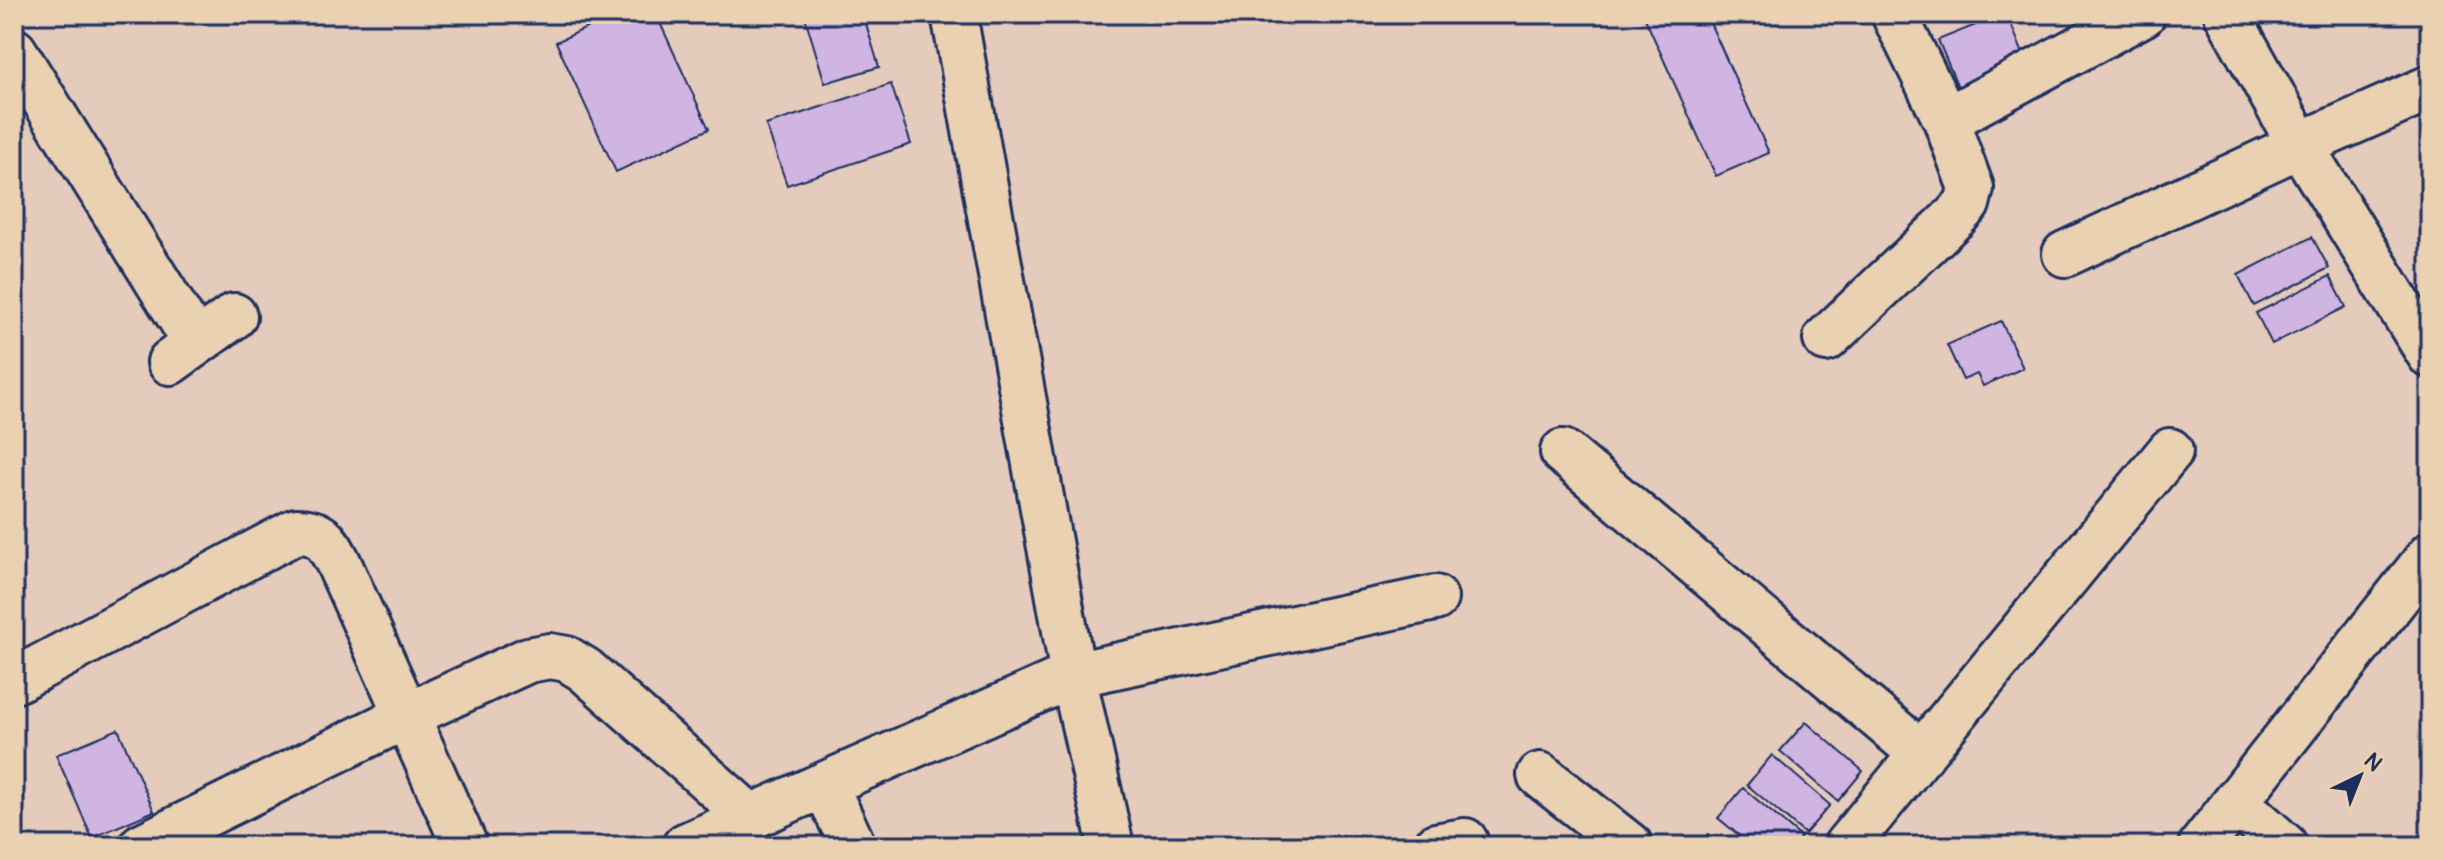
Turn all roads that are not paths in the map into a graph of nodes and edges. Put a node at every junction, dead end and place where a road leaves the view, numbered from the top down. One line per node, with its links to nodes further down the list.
1 (954, 14): 17 (street)
2 (1894, 14): 7 (street)
3 (2143, 14): 7 (street)
4 (2227, 14): 8 (street)
5 (14, 51): 10 (street)
6 (2430, 88): 8 (street)
7 (1946, 120): 11 (street)
8 (2300, 145): 9 (street); 12 (street)
9 (2065, 254)
10 (234, 316)
11 (1826, 339)
12 (2430, 355)
13 (2170, 451): 20 (street)
14 (1563, 452): 20 (street)
15 (2430, 555): 23 (street)
16 (1435, 598): 17 (street)
17 (1073, 675): 22 (street); 29 (street)
18 (14, 681): 19 (street)
19 (408, 715): 24 (street); 25 (street); 26 (street)
20 (1922, 754): 31 (street)
21 (1540, 775): 30 (street)
22 (825, 785): 24 (street); 28 (street)
23 (2236, 802): 32 (street); 33 (street)
24 (749, 816): 27 (street)
25 (142, 846)
26 (465, 846)
27 (685, 846)
28 (853, 846)
29 (1111, 846)
30 (1630, 846)
31 (1846, 846)
32 (2201, 846)
33 (2285, 846)

